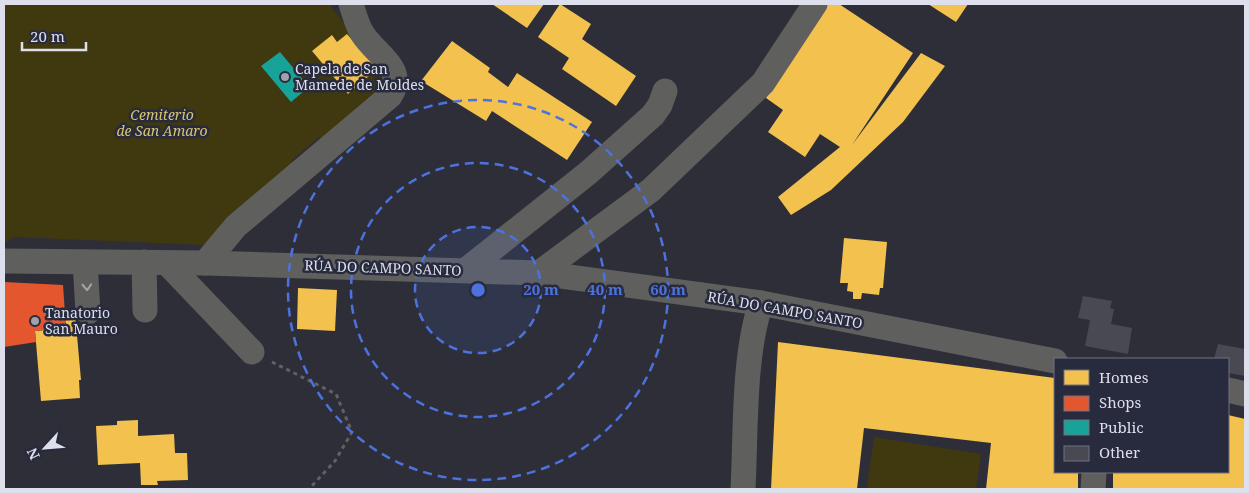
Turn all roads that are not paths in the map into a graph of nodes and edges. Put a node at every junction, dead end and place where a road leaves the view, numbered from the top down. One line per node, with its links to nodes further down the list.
1 (351, 4): 7 (street)
2 (815, 4): 9 (street)
3 (665, 91): 8 (street)
4 (4, 261): 5 (street, RÚA DO CAMPO SANTO)
5 (85, 262): 6 (street, RÚA DO CAMPO SANTO); 12 (street, one-way to 12)
6 (156, 262): 7 (street, RÚA DO CAMPO SANTO); 11 (street); 13 (street)
7 (205, 263): 8 (street, RÚA DO CAMPO SANTO)
8 (466, 270): 9 (street, RÚA DO CAMPO SANTO)
9 (539, 273): 10 (street, RÚA DO CAMPO SANTO)
10 (761, 303): 14 (street, RÚA DO CAMPO SANTO); 18 (street)
11 (144, 310)
12 (88, 312)
13 (252, 352)
14 (1054, 361)
15 (1229, 390): 16 (street)
16 (1245, 394)
17 (1094, 473): 19 (street)
18 (742, 489)
19 (1093, 489)

